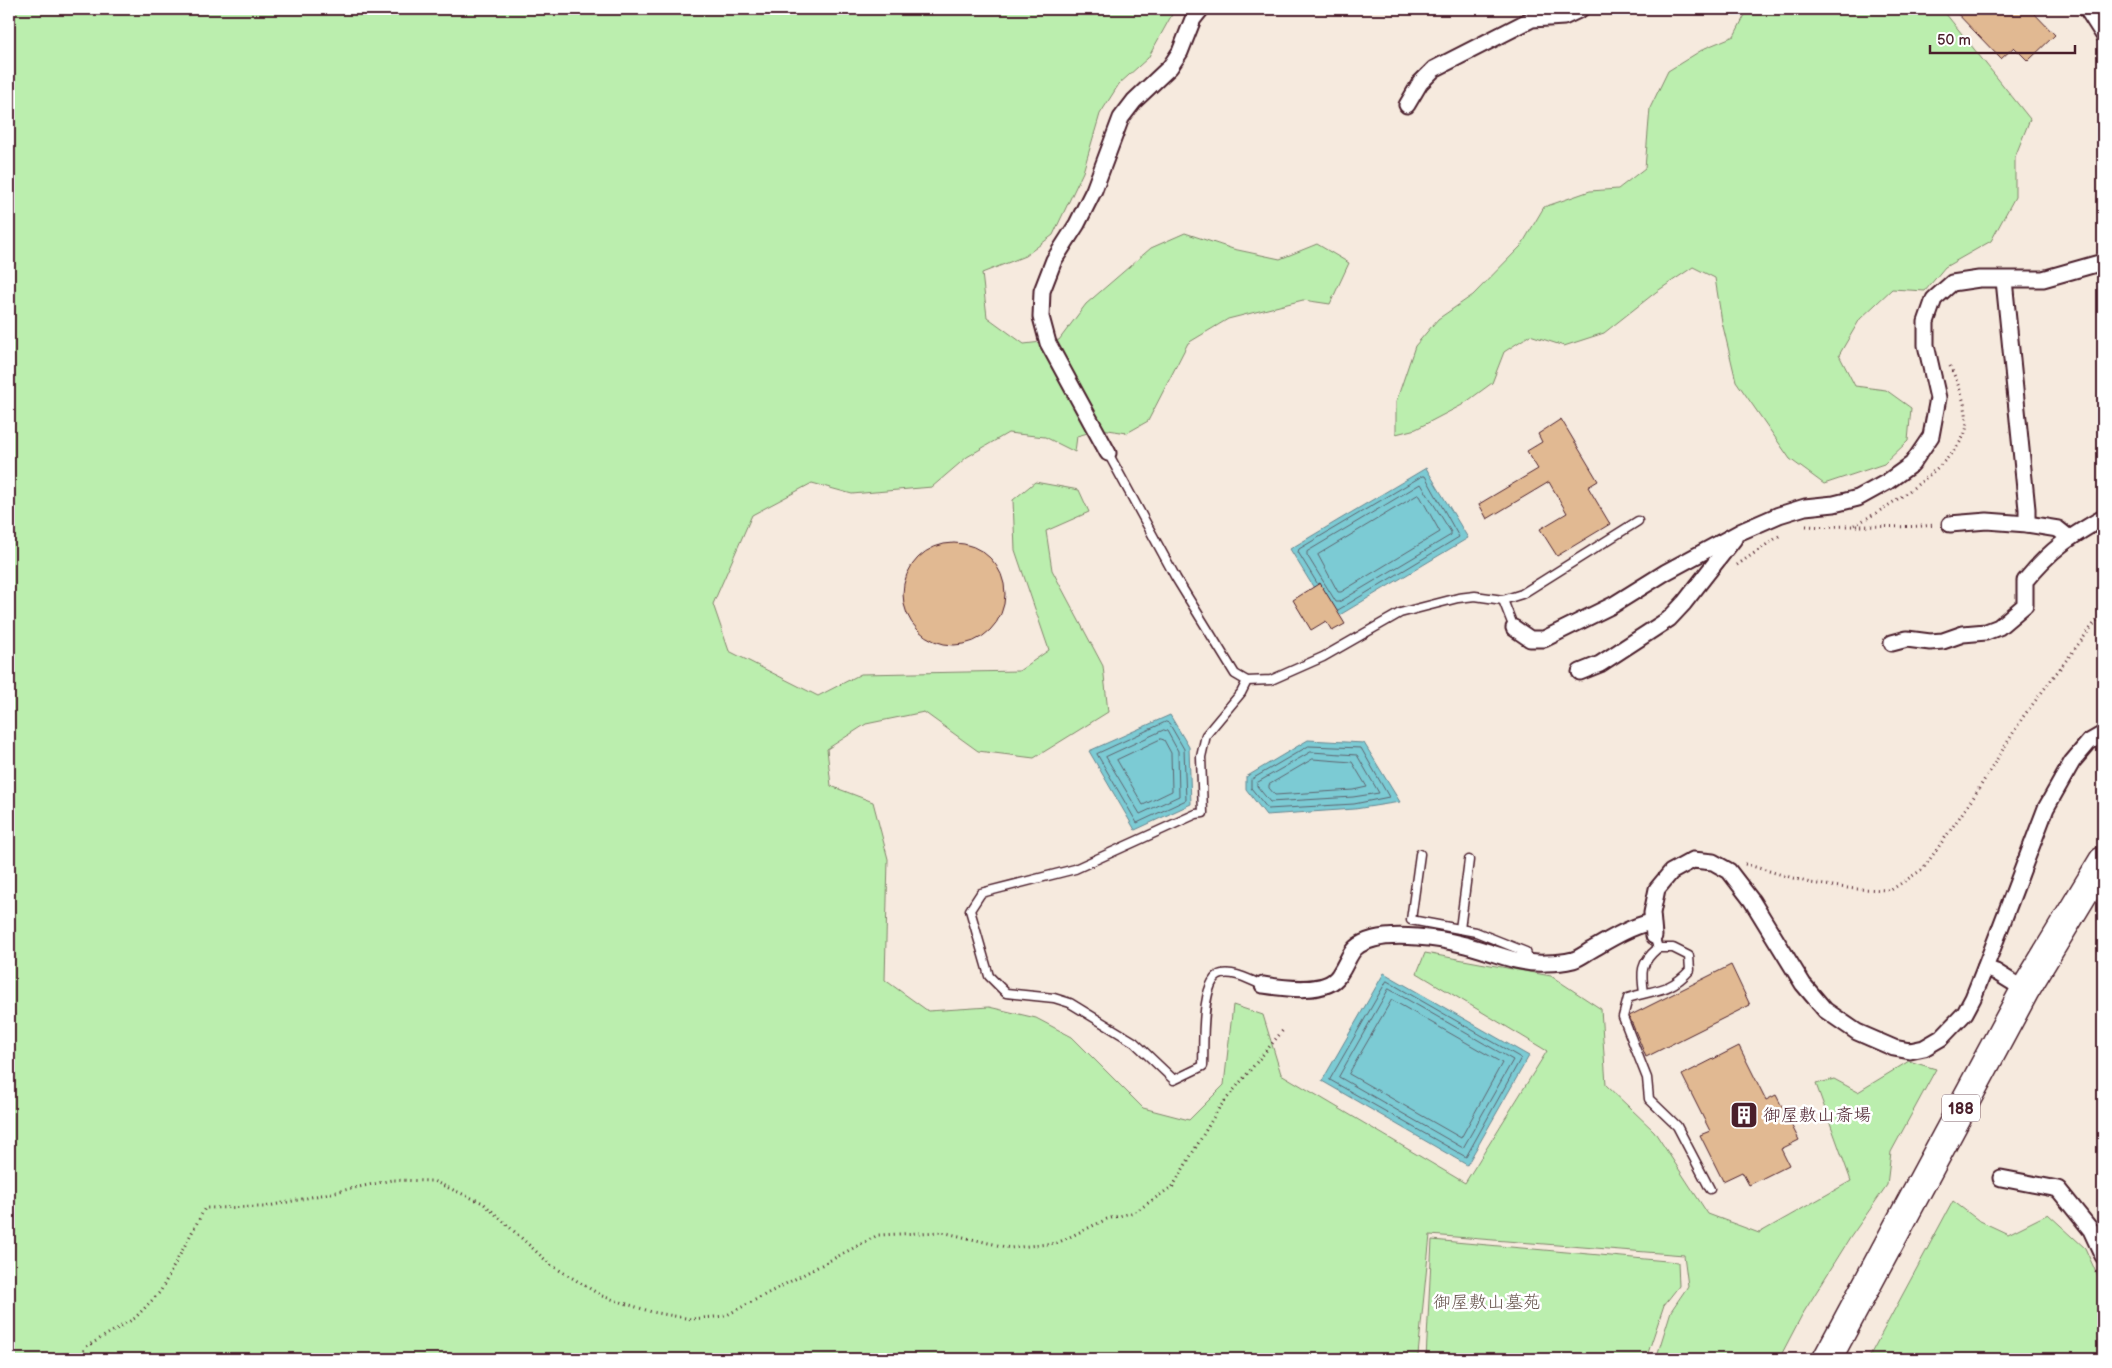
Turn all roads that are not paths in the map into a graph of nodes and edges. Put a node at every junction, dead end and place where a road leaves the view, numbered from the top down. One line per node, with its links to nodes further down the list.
1 (1201, 9): 8 (street)
2 (1581, 9): 5 (street)
3 (2087, 9): 4 (street)
4 (2103, 34)
5 (1408, 105)
6 (2103, 262): 7 (street)
7 (2004, 280): 12 (street); 13 (street)
8 (1108, 453): 19 (lane)
9 (2103, 518): 14 (street)
10 (1638, 521): 15 (lane)
11 (1950, 524): 12 (street)
12 (2027, 524): 14 (street)
13 (1740, 532): 16 (street); 18 (street)
14 (2068, 538): 17 (street)
15 (1503, 600): 16 (lane); 19 (lane)
16 (1514, 628)
17 (1892, 643)
18 (1580, 672)
19 (1246, 680): 28 (lane)
20 (2103, 734): 27 (street)
21 (1420, 854): 24 (lane)
22 (1469, 860): 24 (lane)
23 (2103, 861): 29 (highway, 188)
24 (1460, 929): 26 (lane)
25 (1654, 935): 26 (street); 27 (street); 30 (lane); 30 (lane)
26 (1530, 962): 28 (street)
27 (1985, 968): 29 (street)
28 (1263, 985)
29 (2024, 990): 34 (highway, 188)
30 (1644, 993): 32 (lane)
31 (2000, 1178): 33 (street)
32 (1710, 1190)
33 (2103, 1256)
34 (1827, 1359)

